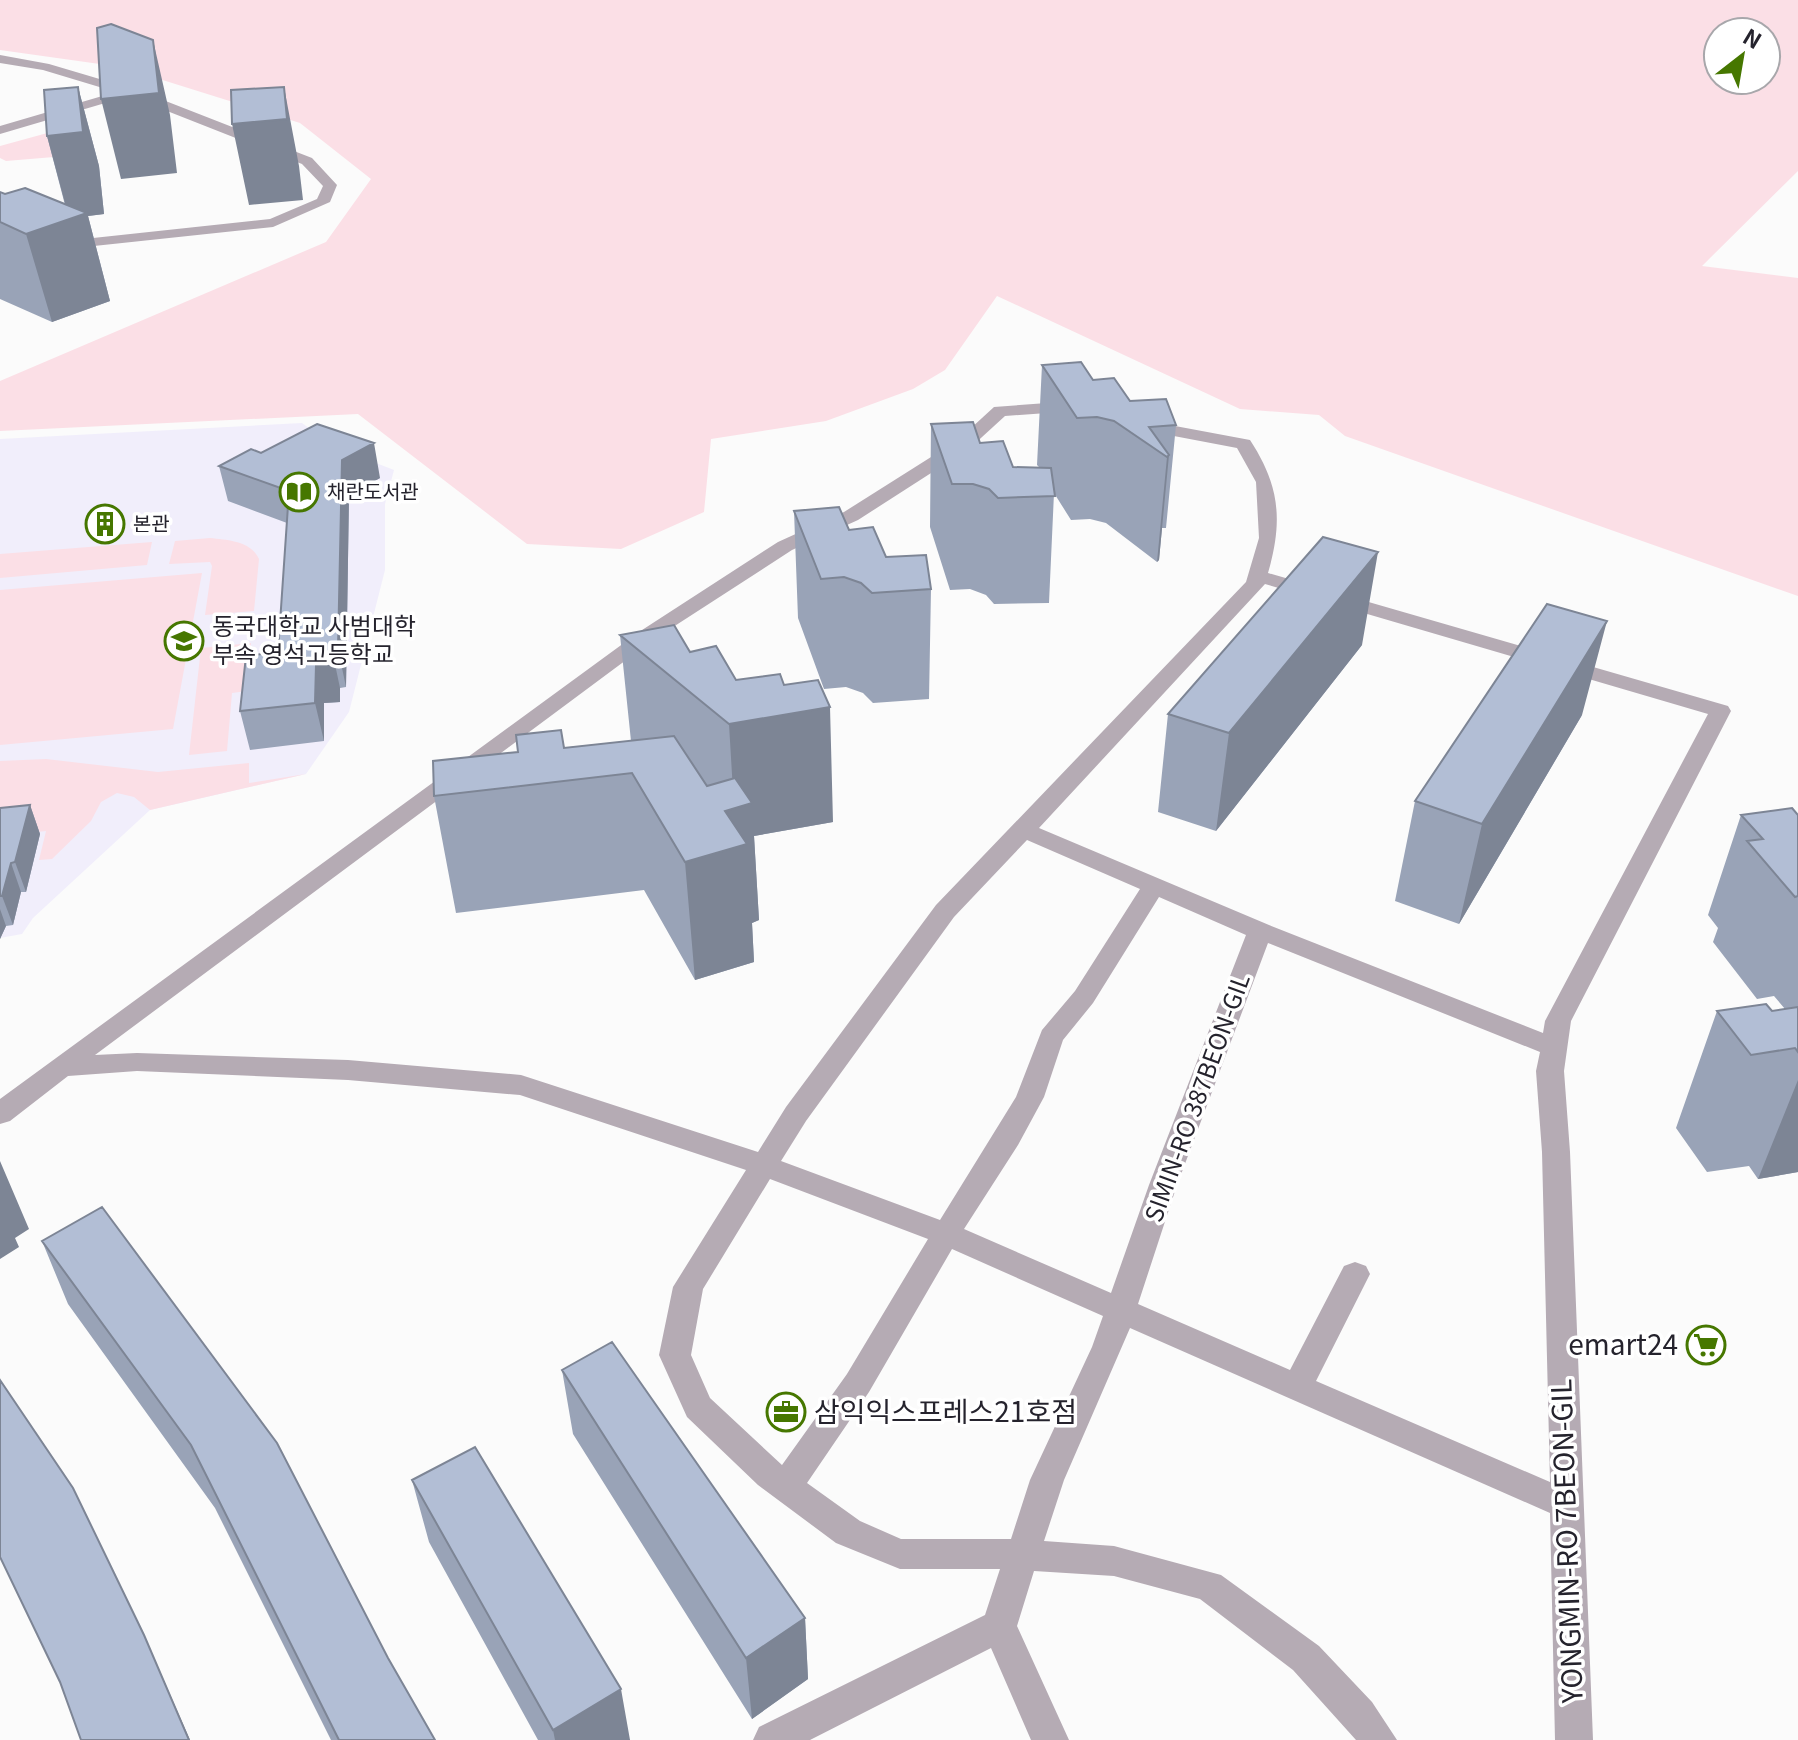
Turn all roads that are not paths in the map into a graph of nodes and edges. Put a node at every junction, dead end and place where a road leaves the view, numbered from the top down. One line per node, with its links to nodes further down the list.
1 (0, 59): 2 (street)
2 (129, 92): 3 (street); 4 (street)
3 (0, 130)
4 (0, 252)
5 (1093, 416): 12 (street)
6 (1124, 422): 7 (street)
7 (1257, 576): 8 (street); 11 (street, YONGMIN-RO 7BEON-GIL)
8 (1024, 830): 9 (street); 14 (street)
9 (1154, 885): 10 (street); 15 (street)
10 (1260, 931): 11 (street); 17 (street, SIMIN-RO 387BEON-GIL)
11 (1553, 1047): 20 (street, YONGMIN-RO 7BEON-GIL)
12 (61, 1067): 13 (street); 14 (street)
13 (0, 1114)
14 (763, 1166): 15 (street); 19 (street)
15 (946, 1234): 17 (street); 19 (street)
16 (1355, 1274): 18 (street)
17 (1121, 1310): 18 (street); 21 (street, SIMIN-RO 387BEON-GIL)
18 (1297, 1387): 20 (street)
19 (785, 1487): 21 (street)
20 (1567, 1505): 26 (street, YONGMIN-RO 7BEON-GIL)
21 (1024, 1554): 22 (street, SIMIN-RO 387BEON-GIL); 25 (street)
22 (999, 1626): 23 (street); 24 (street)
23 (772, 1740)
24 (1050, 1740)
25 (1378, 1740)
26 (1574, 1740)

